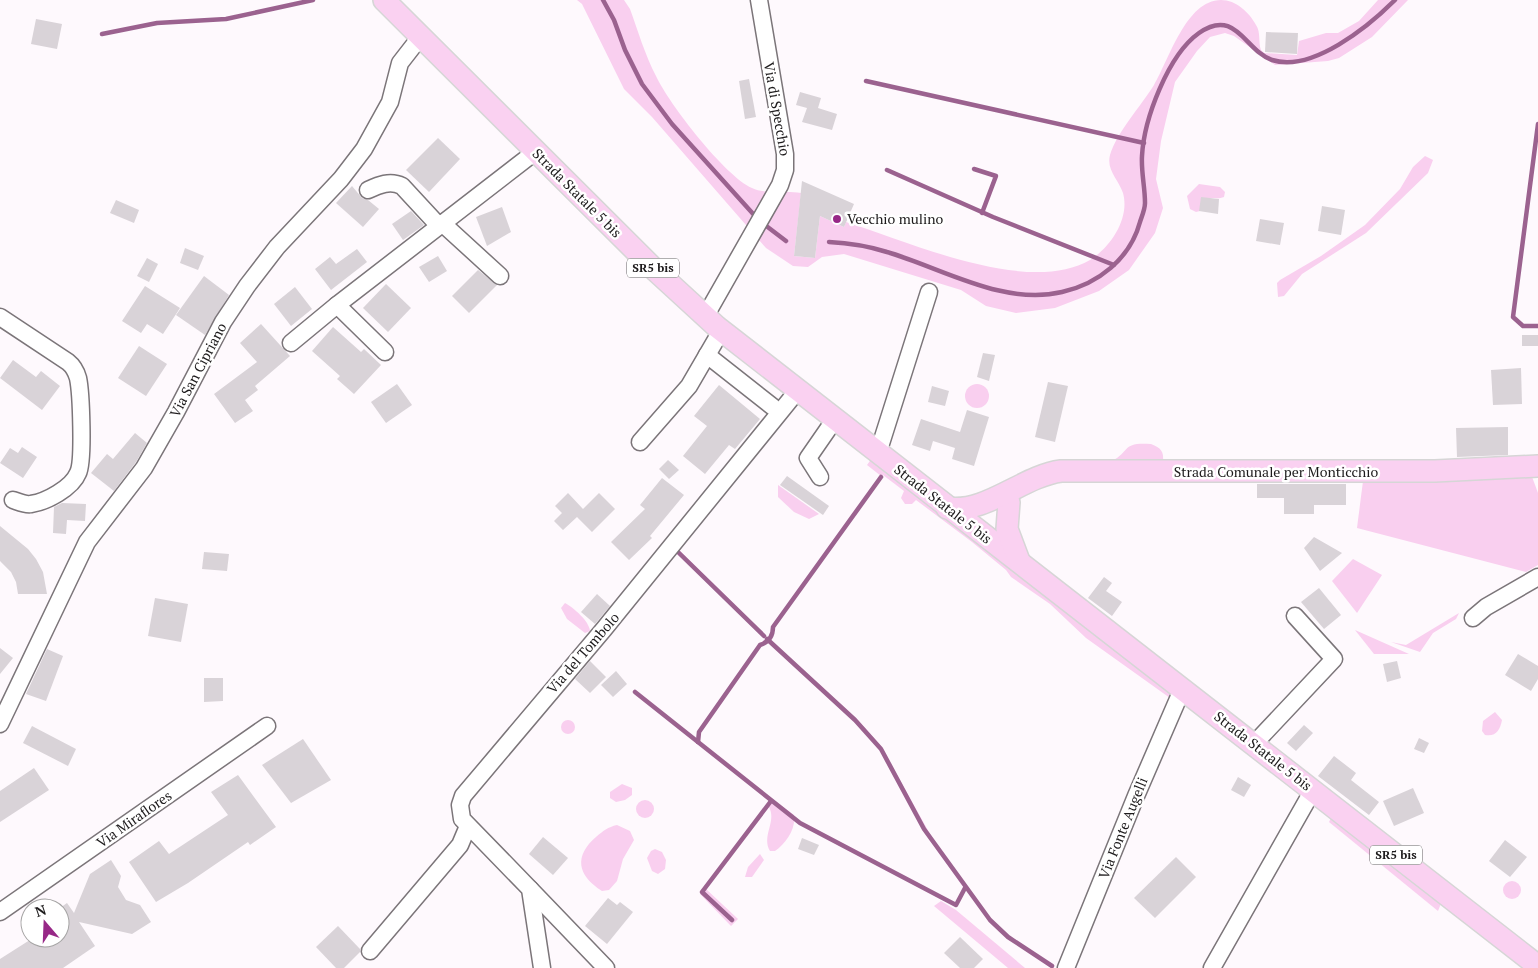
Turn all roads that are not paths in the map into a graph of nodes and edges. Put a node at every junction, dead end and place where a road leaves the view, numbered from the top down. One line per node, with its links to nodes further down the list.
1 (384, 0): 3 (main road, Strada Statale 5 bis / SR5 bis)
2 (758, 0): 11 (street, Via di Specchio)
3 (422, 36): 4 (main road, Strada Statale 5 bis / SR5 bis); 31 (street, Via San Cipriano)
4 (535, 152): 6 (street); 11 (main road, Strada Statale 5 bis / SR5 bis)
5 (368, 190): 6 (street)
6 (441, 225): 7 (street); 9 (street)
7 (500, 276)
8 (929, 292): 19 (street)
9 (336, 305): 12 (street); 13 (street)
10 (0, 316): 23 (street)
11 (713, 324): 14 (street, Via di Specchio); 15 (main road, Strada Statale 5 bis / SR5 bis)
12 (291, 343)
13 (384, 352)
14 (707, 355): 16 (street); 18 (street, Via di Specchio)
15 (798, 390): 17 (main road, Strada Statale 5 bis / SR5 bis); 35 (street, Via del Tombolo)
16 (773, 407)
17 (835, 420): 19 (main road, Strada Statale 5 bis / SR5 bis); 21 (street)
18 (640, 442)
19 (878, 453): 24 (main road, Strada Statale 5 bis / SR5 bis)
20 (1538, 466): 22 (main road, Strada Comunale per Monticchio)
21 (820, 477)
22 (1006, 496): 24 (main road, Strada Comunale per Monticchio); 25 (main road, Strada Comunale per Monticchio); 26 (main road)
23 (13, 500)
24 (947, 508): 25 (main road, Strada Statale 5 bis / SR5 bis)
25 (972, 526): 26 (main road, Strada Statale 5 bis / SR5 bis)
26 (1020, 563): 30 (main road, Strada Statale 5 bis / SR5 bis)
27 (1538, 577): 29 (street)
28 (1295, 616): 33 (street)
29 (1474, 618)
30 (1186, 690): 33 (main road, Strada Statale 5 bis / SR5 bis); 44 (street, Via Fonte Augelli)
31 (0, 724)
32 (267, 726): 37 (street, Via Miraflores)
33 (1254, 744): 34 (main road, Strada Statale 5 bis / SR5 bis)
34 (1313, 790): 40 (main road, Strada Statale 5 bis / SR5 bis); 45 (street)
35 (468, 826): 36 (street, Via del Tombolo); 39 (street)
36 (530, 889): 38 (street); 43 (street, Via del Tombolo)
37 (0, 912)
38 (533, 920): 41 (street); 42 (street)
39 (370, 951)
40 (1538, 966)
41 (533, 968)
42 (542, 968)
43 (606, 968)
44 (1066, 968)
45 (1212, 968)

